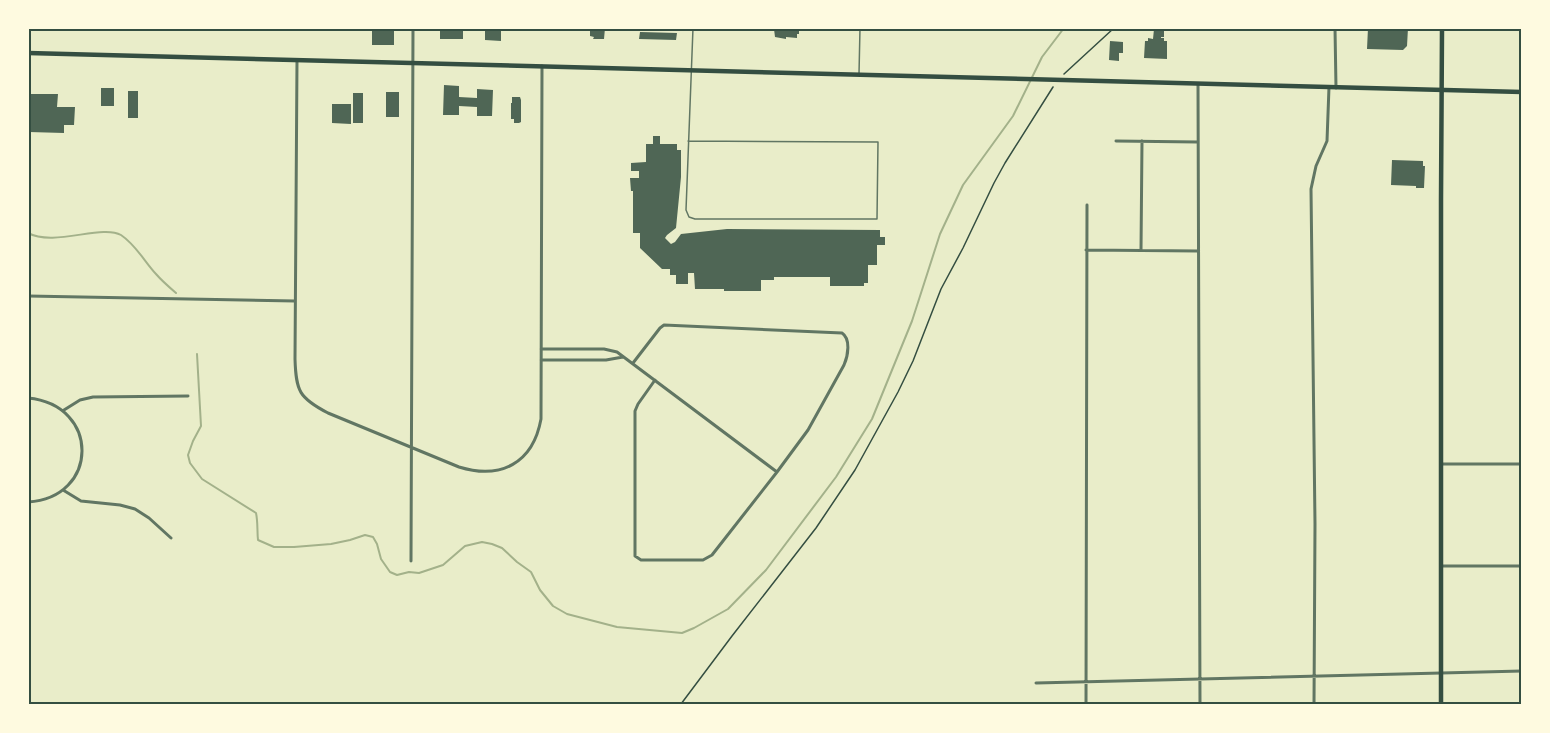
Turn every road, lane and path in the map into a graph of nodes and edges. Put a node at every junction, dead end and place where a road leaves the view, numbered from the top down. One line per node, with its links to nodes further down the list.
1 (413, 28): 9 (street)
2 (693, 28): 11 (lane)
3 (860, 28): 13 (lane)
4 (1114, 28): 12 (path)
5 (1335, 28): 17 (street)
6 (1442, 28): 18 (main road)
7 (28, 53): 8 (main road)
8 (297, 60): 9 (main road); 29 (street)
9 (413, 63): 10 (main road); 38 (street)
10 (542, 66): 11 (main road); 30 (street)
11 (691, 70): 13 (main road); 20 (lane)
12 (1064, 74)
13 (859, 75): 15 (main road)
14 (1057, 81): 54 (path)
15 (1198, 84): 16 (main road); 23 (street)
16 (1329, 87): 17 (main road); 50 (street)
17 (1336, 88): 18 (main road)
18 (1442, 90): 19 (main road); 39 (main road)
19 (1521, 92)
20 (688, 141): 20 (lane)
21 (1116, 141): 22 (street)
22 (1142, 141): 23 (street); 26 (street)
23 (1198, 142): 27 (street)
24 (1087, 205): 25 (street)
25 (1086, 250): 26 (street); 52 (street)
26 (1142, 250): 27 (street)
27 (1198, 251): 51 (street)
28 (28, 296): 29 (street)
29 (295, 301): 38 (street)
30 (541, 349): 31 (street); 32 (street)
31 (623, 357): 32 (street); 33 (street)
32 (541, 360): 38 (street)
33 (633, 363): 34 (street); 41 (street)
34 (655, 380): 41 (street); 41 (street)
35 (188, 396): 37 (street)
36 (28, 398): 37 (street)
37 (64, 410): 42 (street)
38 (411, 447): 45 (street)
39 (1441, 464): 40 (street); 46 (main road)
40 (1521, 464)
41 (777, 472)
42 (63, 490): 43 (street); 44 (street)
43 (28, 502)
44 (171, 538)
45 (411, 561)
46 (1441, 566): 47 (street); 49 (main road)
47 (1521, 566)
48 (1521, 670): 49 (street)
49 (1441, 672): 50 (street); 58 (main road)
50 (1314, 675): 51 (street); 57 (street)
51 (1199, 678): 52 (street); 56 (street)
52 (1086, 681): 53 (street); 55 (street)
53 (1036, 683)
54 (681, 705)
55 (1086, 705)
56 (1200, 705)
57 (1314, 705)
58 (1441, 705)

